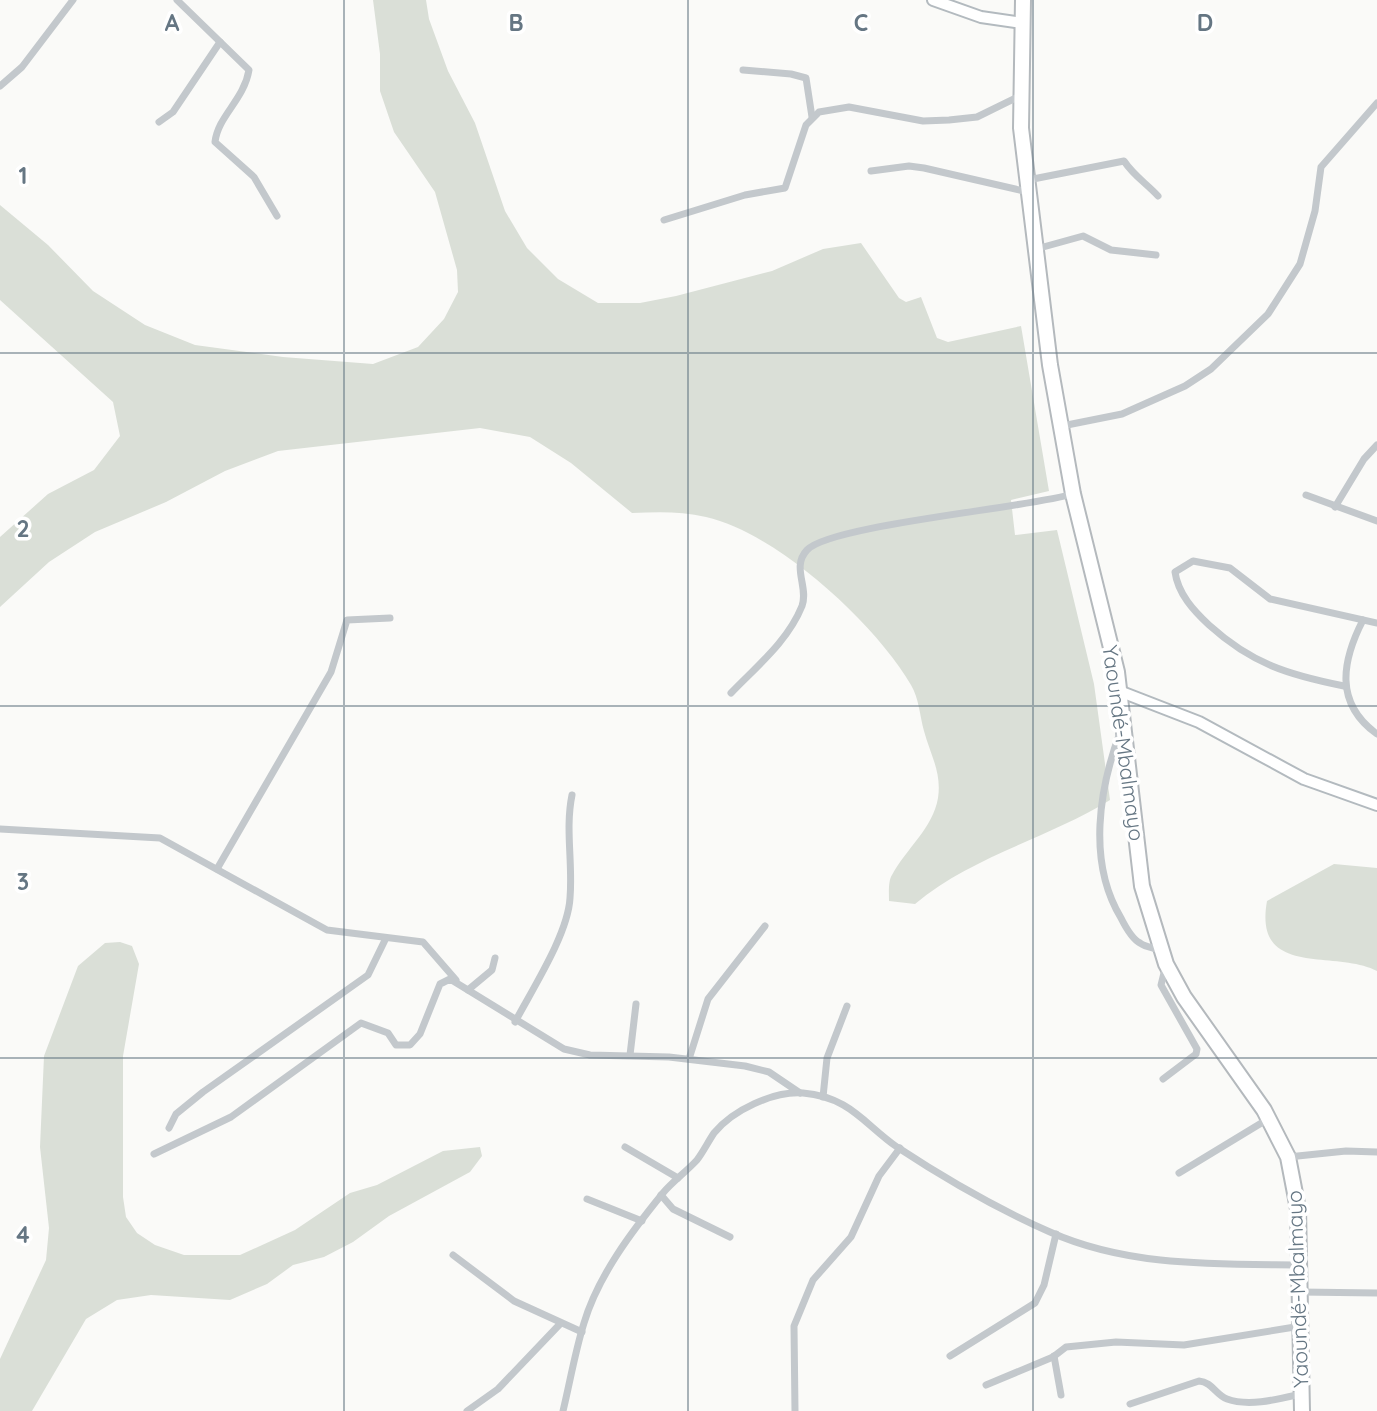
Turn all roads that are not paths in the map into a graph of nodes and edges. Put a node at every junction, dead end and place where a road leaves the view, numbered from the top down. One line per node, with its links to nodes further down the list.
1 (74, 0): 8 (street)
2 (177, 0): 6 (street)
3 (933, 0): 5 (main road)
4 (1023, 0): 5 (highway, Yaoundé-Mbalmayo)
5 (1022, 23): 9 (highway, Yaoundé-Mbalmayo)
6 (220, 42): 12 (street); 16 (street)
7 (743, 70): 11 (street)
8 (0, 86)
9 (1020, 96): 11 (street); 14 (highway, Yaoundé-Mbalmayo)
10 (1377, 103): 20 (street)
11 (812, 117): 17 (street)
12 (159, 122)
13 (871, 172): 14 (street)
14 (1028, 186): 15 (street); 18 (highway, Yaoundé-Mbalmayo)
15 (1158, 196)
16 (277, 216)
17 (664, 220)
18 (1036, 249): 19 (street); 20 (highway, Yaoundé-Mbalmayo)
19 (1156, 256)
20 (1061, 426): 22 (highway, Yaoundé-Mbalmayo)
21 (1377, 445): 24 (street)
22 (1073, 494): 30 (highway, Yaoundé-Mbalmayo); 31 (street)
23 (1306, 495): 24 (street)
24 (1335, 507): 25 (street)
25 (1377, 521)
26 (390, 618): 37 (street)
27 (1363, 620): 28 (street); 29 (street); 29 (street)
28 (1377, 623)
29 (1345, 686): 33 (street)
30 (1119, 691): 32 (highway, Yaoundé-Mbalmayo); 35 (main road)
31 (731, 693)
32 (1121, 730): 40 (highway, Yaoundé-Mbalmayo); 40 (street)
33 (1377, 734)
34 (572, 795): 46 (street)
35 (1377, 805)
36 (0, 829): 37 (street)
37 (217, 869): 39 (street)
38 (765, 926): 48 (street)
39 (386, 938): 42 (street); 53 (street)
40 (1163, 957): 49 (street); 52 (highway, Yaoundé-Mbalmayo)
41 (495, 958): 43 (street)
42 (456, 980): 43 (street); 57 (street)
43 (468, 990): 46 (street)
44 (636, 1004): 47 (street)
45 (847, 1006): 51 (street)
46 (515, 1022): 47 (street)
47 (629, 1055): 48 (street)
48 (689, 1059): 50 (street)
49 (1163, 1079)
50 (801, 1093): 51 (street); 60 (street)
51 (823, 1097): 55 (street)
52 (1269, 1118): 58 (highway, Yaoundé-Mbalmayo); 59 (street)
53 (169, 1128)
54 (625, 1147): 60 (street)
55 (900, 1148): 64 (street); 81 (street)
56 (1377, 1152): 58 (street)
57 (154, 1154)
58 (1288, 1157): 67 (highway, Yaoundé-Mbalmayo)
59 (1180, 1173)
60 (678, 1178): 61 (street)
61 (661, 1195): 63 (street); 65 (street)
62 (587, 1199): 63 (street)
63 (642, 1221): 72 (street)
64 (1056, 1234): 67 (street); 73 (street)
65 (730, 1237)
66 (453, 1255): 70 (street)
67 (1300, 1265): 68 (highway, Yaoundé-Mbalmayo)
68 (1299, 1292): 69 (street); 71 (highway, Yaoundé-Mbalmayo)
69 (1377, 1293)
70 (560, 1324): 72 (street); 79 (street)
71 (1301, 1326): 74 (street); 76 (highway, Yaoundé-Mbalmayo)
72 (582, 1332): 80 (street)
73 (950, 1356)
74 (1055, 1356): 75 (street); 77 (street)
75 (986, 1385)
76 (1302, 1394): 78 (street); 82 (highway, Yaoundé-Mbalmayo)
77 (1061, 1395)
78 (1130, 1404)
79 (467, 1411)
80 (563, 1411)
81 (795, 1411)
82 (1302, 1411)

